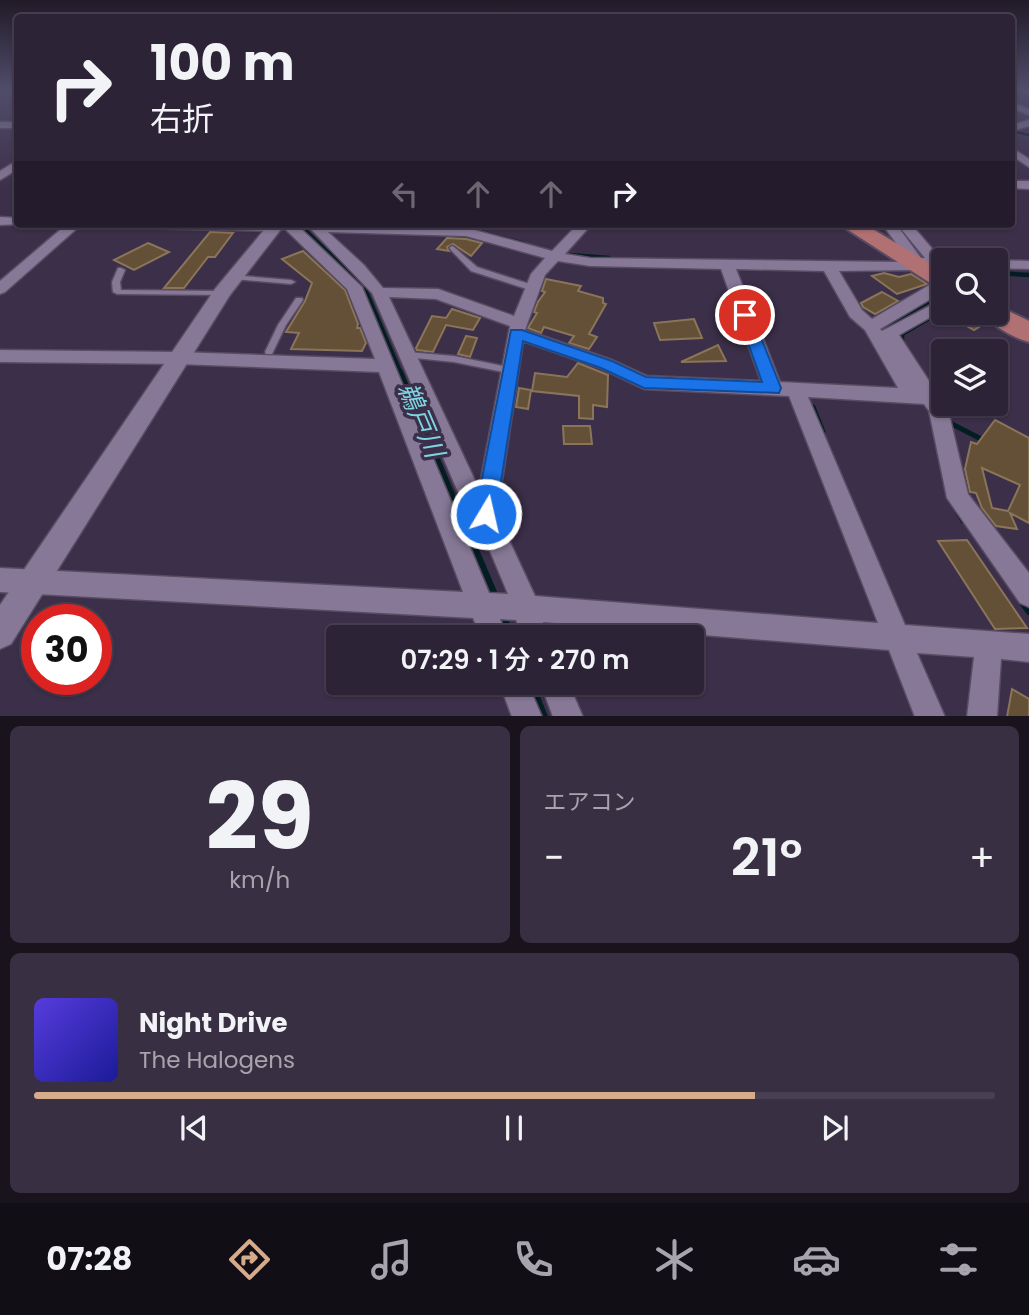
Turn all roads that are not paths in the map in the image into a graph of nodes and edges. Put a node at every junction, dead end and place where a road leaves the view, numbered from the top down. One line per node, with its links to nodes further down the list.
1 (70, 228): 26 (street)
2 (274, 228): 24 (street)
3 (292, 228): 40 (street)
4 (316, 228): 27 (street)
5 (365, 228): 12 (street)
6 (476, 228): 12 (street)
7 (580, 228): 12 (street)
8 (856, 228): 18 (main road)
9 (892, 228): 19 (street)
10 (907, 228): 16 (street)
11 (452, 248): 25 (lane)
12 (557, 253): 14 (street); 20 (street); 25 (street)
13 (1008, 264): 15 (street)
14 (727, 265): 17 (street); 42 (street)
15 (1029, 265)
16 (931, 266)
17 (829, 267): 21 (street); 32 (street)
18 (931, 268)
19 (931, 268)
20 (931, 269)
21 (931, 269)
22 (121, 270): 24 (lane)
23 (291, 282): 24 (lane)
24 (228, 285): 37 (street)
25 (533, 288): 33 (street)
26 (0, 289)
27 (379, 292): 33 (street); 38 (street)
28 (931, 293): 32 (street)
29 (299, 300): 36 (lane)
30 (931, 310): 43 (street)
31 (1008, 320): 34 (main road)
32 (871, 327): 43 (street)
33 (518, 328): 41 (street); 42 (street)
34 (1029, 333)
35 (0, 348): 37 (street)
36 (269, 352): 37 (street); 40 (street)
37 (182, 353): 39 (street); 40 (street); 46 (street)
38 (408, 355): 41 (lane); 44 (street)
39 (0, 356)
40 (384, 361): 48 (street)
41 (508, 370): 44 (street)
42 (802, 394): 43 (street); 43 (street); 53 (street)
43 (927, 401): 47 (street)
44 (486, 514): 49 (street)
45 (0, 580): 46 (street)
46 (34, 580): 48 (street); 52 (street)
47 (1029, 594)
48 (486, 608): 49 (street); 50 (street)
49 (523, 608): 51 (street); 53 (street)
50 (491, 625)
51 (531, 625)
52 (0, 633)
53 (898, 639): 54 (street); 60 (street)
54 (989, 646): 55 (street); 61 (street)
55 (1029, 648)
56 (518, 695): 58 (street)
57 (559, 695): 59 (street)
58 (527, 716)
59 (568, 716)
60 (930, 716)
61 (982, 716)

